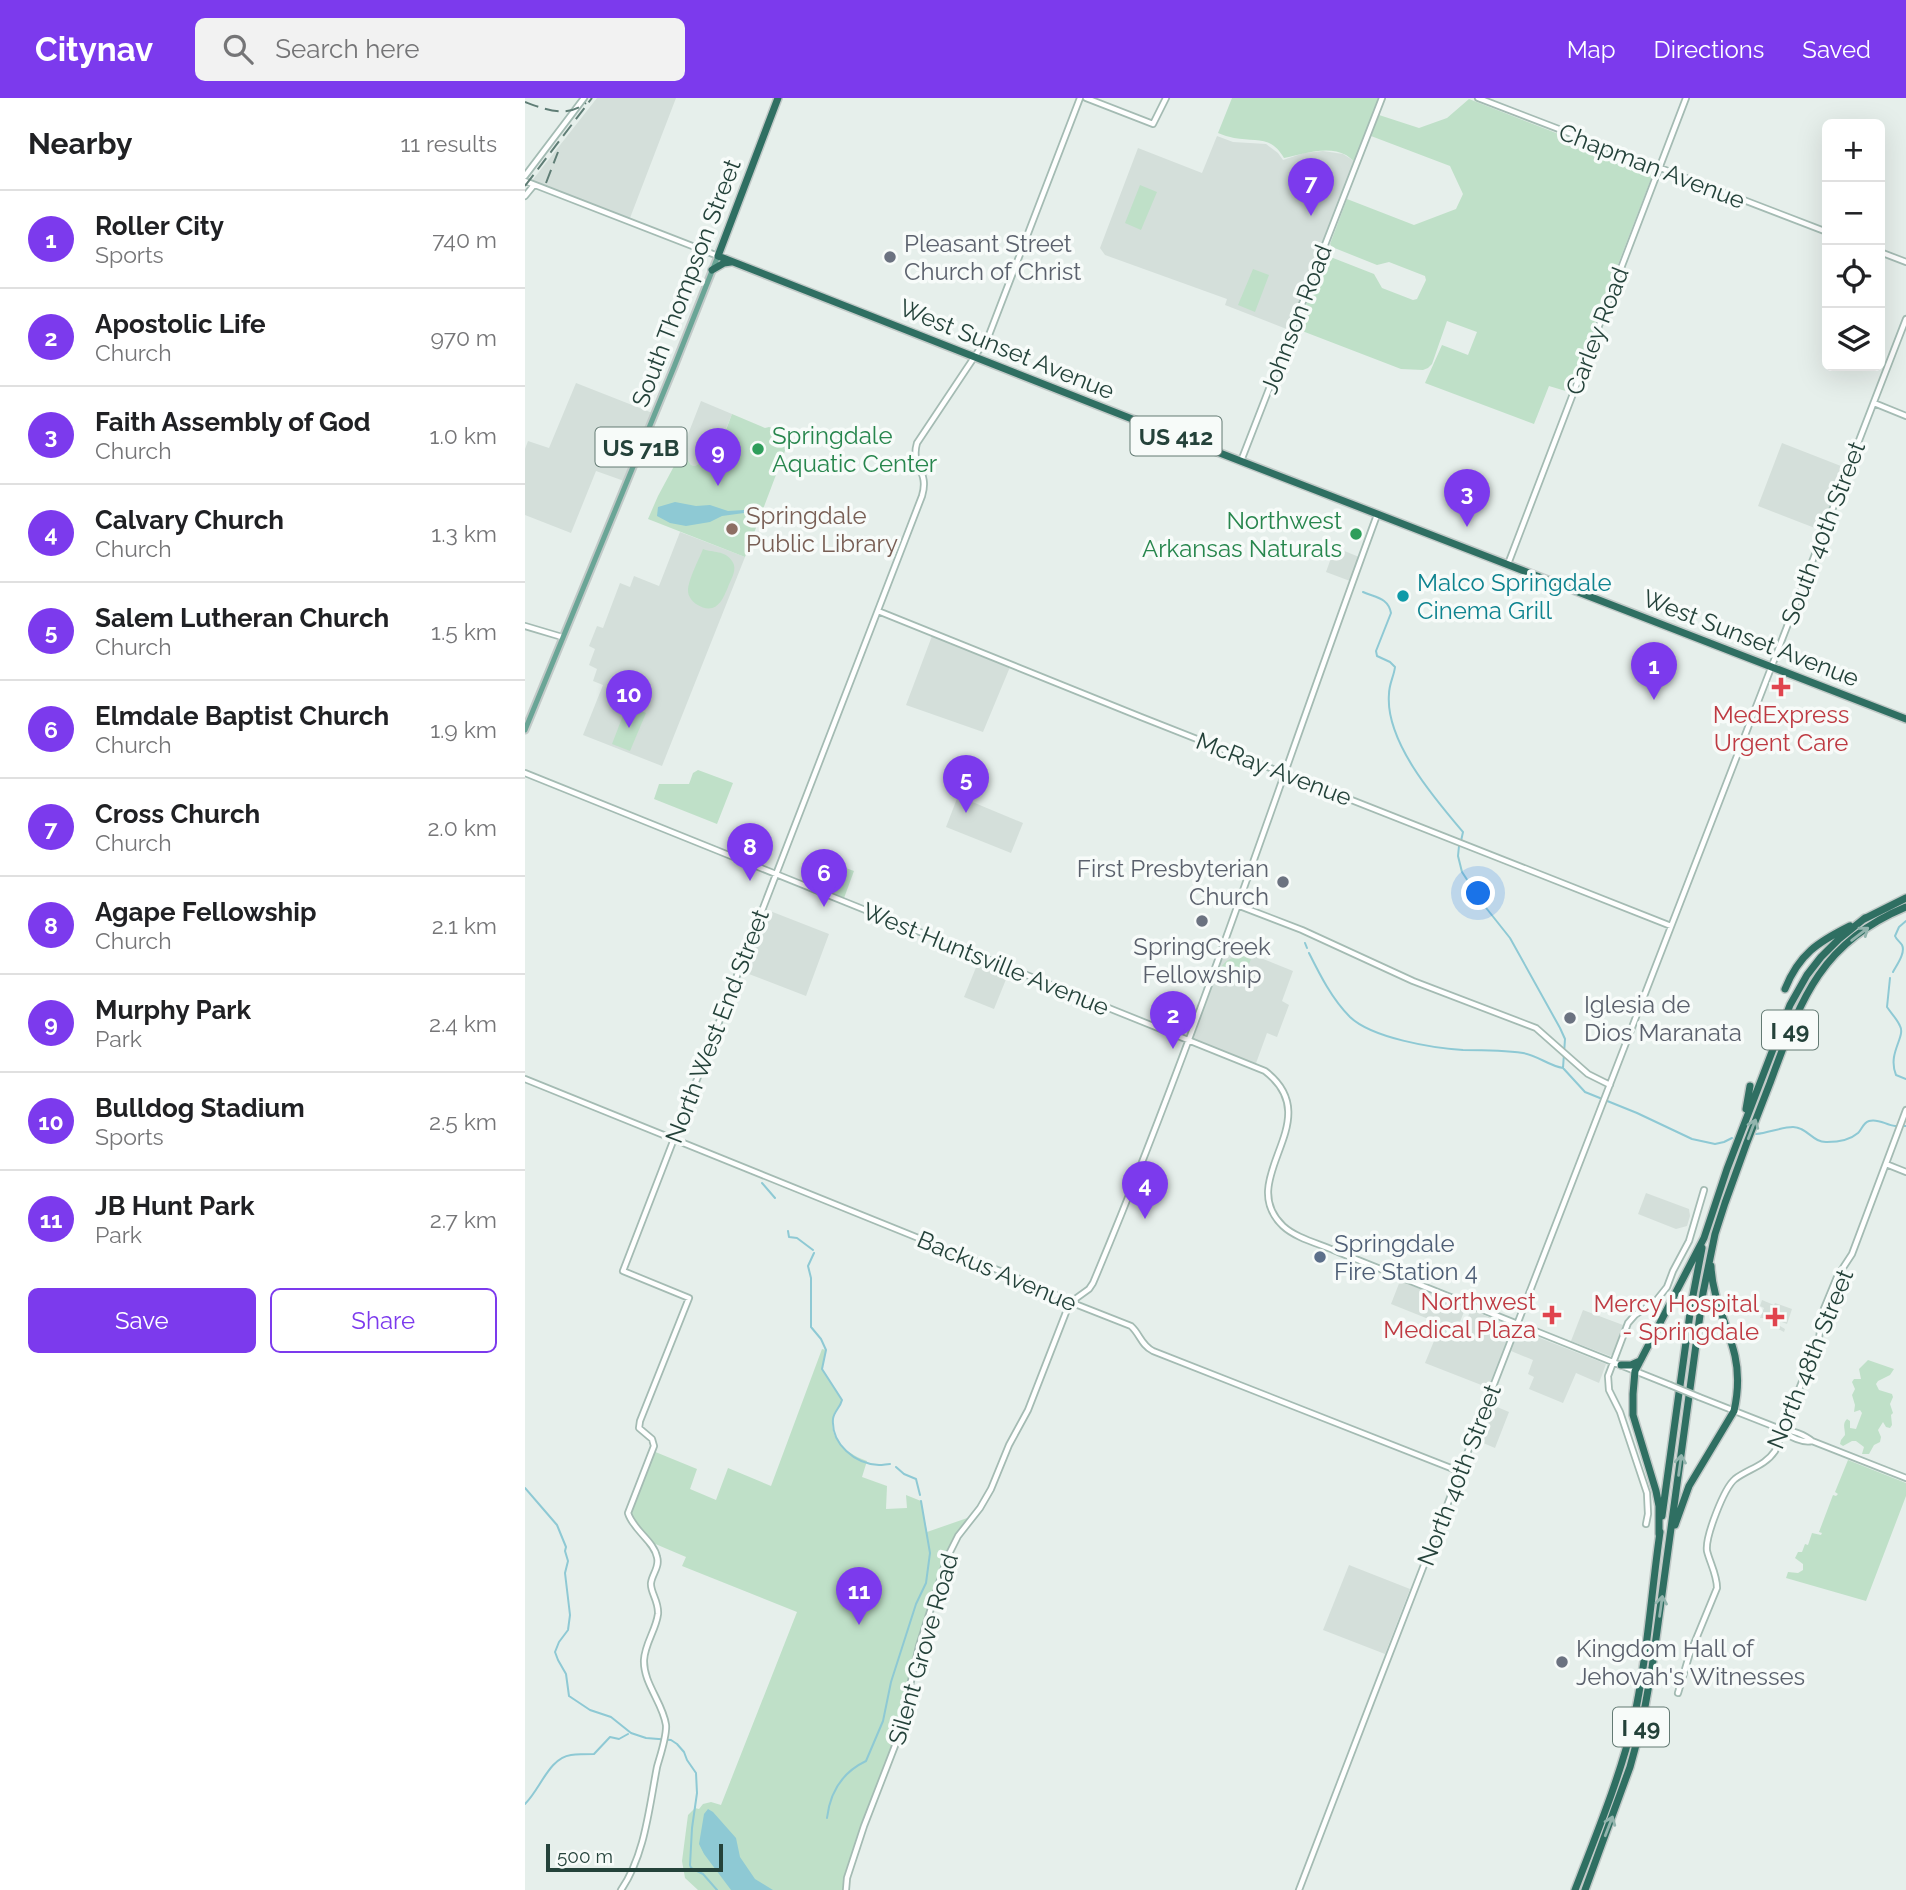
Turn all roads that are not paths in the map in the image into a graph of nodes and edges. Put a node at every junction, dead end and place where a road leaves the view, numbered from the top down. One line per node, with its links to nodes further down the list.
1 (584, 98): 10 (street)
2 (778, 98): 15 (highway, South Thompson Street / US 71B)
3 (1080, 98): 20 (street, North West End Street)
4 (1086, 98): 5 (street)
5 (1166, 98)
6 (1382, 98): 23 (street, Johnson Road)
7 (1478, 98): 9 (street, Chapman Avenue)
8 (1686, 98): 9 (street, Carley Road)
9 (1659, 169): 13 (street, Chapman Avenue); 25 (street, Carley Road)
10 (525, 179): 11 (street, West Sunset Avenue)
11 (534, 185): 12 (street); 15 (street, West Sunset Avenue)
12 (525, 196)
13 (1822, 230)
14 (1885, 255): 17 (street)
15 (718, 256): 16 (highway, West Sunset Avenue / US 412); 18 (main road, South Thompson Street / US 71B)
16 (734, 262): 18 (highway); 20 (highway, West Sunset Avenue / US 412)
17 (1906, 262)
18 (712, 270): 28 (main road, South Thompson Street / US 71B)
19 (1906, 319): 21 (street, South 40th Street)
20 (976, 357): 23 (highway, West Sunset Avenue / US 412); 26 (street, North West End Street)
21 (1874, 403): 22 (street); 29 (street, South 40th Street)
22 (1906, 416)
23 (1241, 461): 24 (highway, West Sunset Avenue / US 412)
24 (1377, 514): 25 (highway, West Sunset Avenue / US 412); 33 (street)
25 (1507, 565): 29 (highway, West Sunset Avenue / US 412)
26 (878, 611): 33 (street, McRay Avenue); 34 (street, North West End Street)
27 (525, 626): 28 (street)
28 (562, 637): 31 (main road, US 71B)
29 (1771, 667): 30 (highway, West Sunset Avenue / US 412); 39 (street, South 40th Street)
30 (1906, 719)
31 (525, 730)
32 (525, 773): 34 (street, West Huntsville Avenue)
33 (1285, 774): 36 (street); 39 (street, McRay Avenue)
34 (776, 874): 41 (street, West Huntsville Avenue); 48 (street, North West End Street)
35 (1906, 898): 38 (highway, I 49)
36 (1237, 905): 41 (street); 44 (street)
37 (1906, 907): 53 (highway, I 49, one-way to 37)
38 (1865, 918): 40 (highway); 47 (highway, I 49)
39 (1671, 926): 42 (street, South 40th Street)
40 (1785, 989)
41 (1188, 1040): 56 (street); 59 (street, West Huntsville Avenue)
42 (1619, 1061): 44 (street, North 40th Street)
43 (525, 1079): 48 (street, Backus Avenue)
44 (1610, 1085): 59 (street, North 40th Street)
45 (1750, 1086): 47 (highway)
46 (1906, 1111): 49 (street, North 48th Street)
47 (1744, 1126): 52 (highway, I 49)
48 (674, 1139): 54 (street, North West End Street); 57 (street, Backus Avenue)
49 (1886, 1164): 50 (street); 65 (street, North 48th Street)
50 (1906, 1172)
51 (1704, 1191): 61 (street)
52 (1704, 1238): 60 (highway); 69 (highway, I 49)
53 (1712, 1248): 64 (highway); 70 (highway, I 49, one-way to 53)
54 (627, 1261): 55 (street); 55 (street, North West End Street)
55 (634, 1276): 72 (street)
56 (1084, 1293): 57 (street); 58 (street)
57 (1070, 1303): 58 (street, Backus Avenue); 73 (street, Silent Grove Road)
58 (1088, 1310): 66 (street, Backus Avenue)
59 (1518, 1324): 61 (street); 66 (street, North 40th Street)
60 (1640, 1360): 62 (highway); 63 (highway)
61 (1612, 1362): 62 (street); 68 (street)
62 (1621, 1366): 63 (street)
63 (1635, 1371): 64 (street, bridge); 69 (highway)
64 (1734, 1411): 65 (street); 70 (highway)
65 (1783, 1430): 67 (street); 71 (street, North 48th Street)
66 (1461, 1472): 74 (street, North 40th Street)
67 (1906, 1478)
68 (1646, 1524)
69 (1659, 1534): 75 (highway, I 49)
70 (1667, 1557): 76 (highway, I 49, one-way to 70)
71 (1678, 1693)
72 (621, 1890)
73 (846, 1890)
74 (1300, 1890)
75 (1575, 1890)
76 (1584, 1890)

